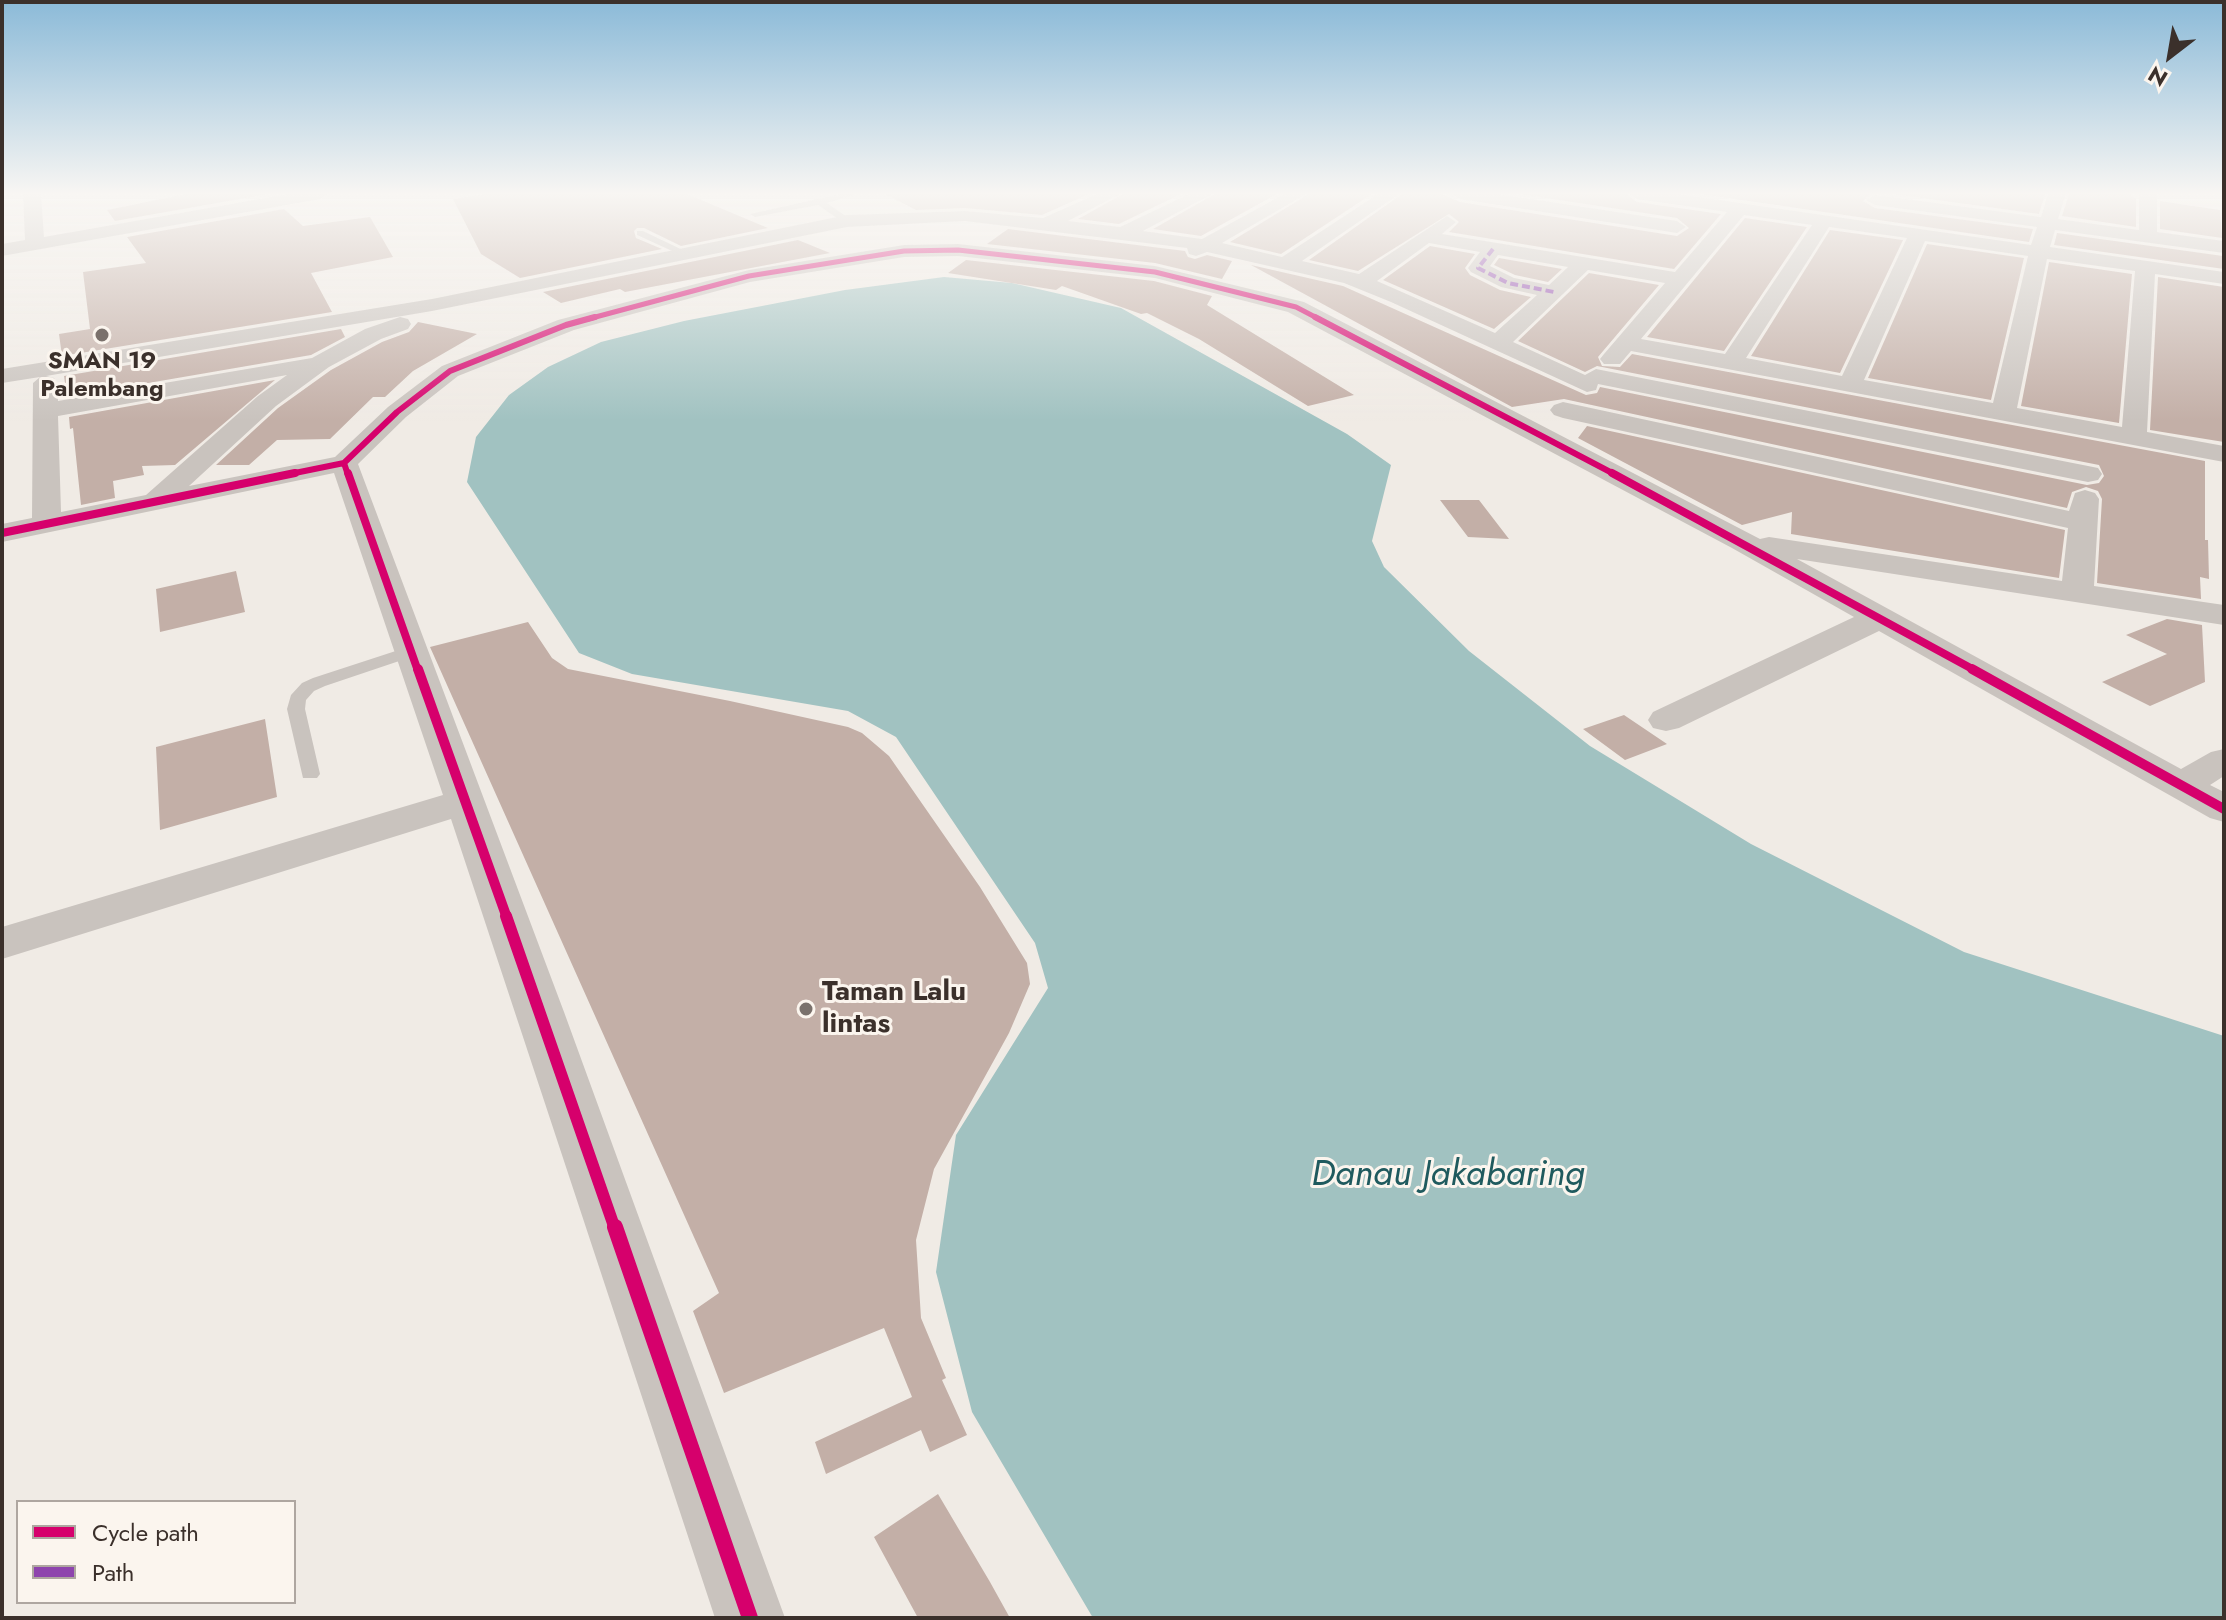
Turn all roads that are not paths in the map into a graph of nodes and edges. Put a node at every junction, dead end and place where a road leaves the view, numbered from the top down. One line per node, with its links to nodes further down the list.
1 (607, 270): 22 (street)
2 (789, 270): 26 (street)
3 (1134, 270): 16 (street)
4 (1159, 270): 16 (street)
5 (1316, 270): 19 (street)
6 (1379, 270): 19 (street)
7 (1481, 270): 20 (street)
8 (1577, 270): 20 (street)
9 (1623, 270): 18 (street)
10 (1684, 270): 18 (street)
11 (1792, 270): 30 (street)
12 (1903, 270): 34 (street)
13 (2036, 270): 37 (street)
14 (2145, 270): 40 (street)
15 (2169, 270): 17 (street)
16 (1155, 272): 38 (street)
17 (2224, 278)
18 (1679, 279): 28 (street)
19 (1362, 282): 21 (street)
20 (1554, 292): 25 (street)
21 (1399, 297): 25 (street); 27 (street)
22 (439, 306): 23 (street); 29 (street); 31 (street)
23 (491, 314)
24 (521, 318): 26 (street)
25 (1522, 321): 27 (street)
26 (566, 325): 42 (street)
27 (1499, 342): 33 (street)
28 (1627, 343): 30 (street); 33 (street)
29 (321, 362): 36 (street); 45 (street)
30 (1732, 362): 34 (street)
31 (44, 369): 32 (street); 36 (street)
32 (2, 376)
33 (1592, 380): 35 (street); 43 (street)
34 (1850, 384): 37 (street)
35 (1563, 410): 38 (street); 47 (street)
36 (45, 411): 46 (street)
37 (2003, 413): 39 (street)
38 (1522, 429): 49 (street)
39 (2092, 429): 40 (street); 43 (street)
40 (2134, 437): 41 (street)
41 (2222, 454): 44 (street)
42 (344, 463): 45 (street); 53 (street)
43 (2088, 474): 47 (street)
44 (2224, 484)
45 (156, 501): 46 (street)
46 (47, 523): 48 (street)
47 (2083, 526): 50 (street)
48 (2, 533)
49 (1743, 542): 50 (street); 52 (street)
50 (2077, 594): 51 (street)
51 (2224, 615)
52 (1879, 618): 54 (street); 57 (street)
53 (411, 651): 56 (lane); 58 (street)
54 (1666, 720)
55 (2224, 760): 57 (street)
56 (310, 774)
57 (2181, 785): 59 (street)
58 (465, 801): 60 (street); 61 (street)
59 (2224, 809)
60 (2, 943)
61 (750, 1618)

